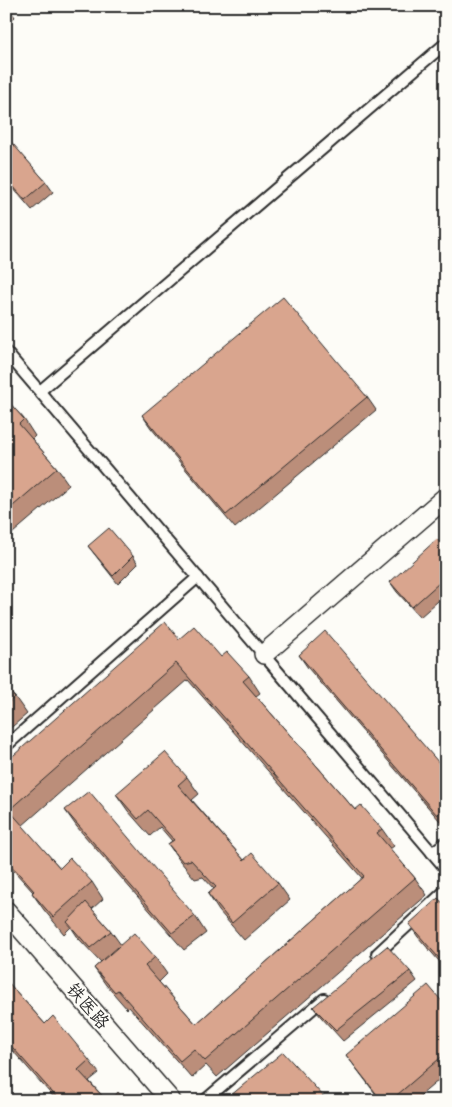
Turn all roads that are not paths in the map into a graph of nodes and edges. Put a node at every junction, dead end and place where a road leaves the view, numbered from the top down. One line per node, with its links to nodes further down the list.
1 (446, 43): 3 (lane)
2 (6, 352): 3 (lane)
3 (40, 391): 5 (lane)
4 (446, 497): 6 (street)
5 (198, 577): 6 (lane); 7 (lane)
6 (264, 654): 9 (lane)
7 (6, 746)
8 (446, 842): 9 (lane)
9 (432, 854): 10 (lane)
10 (446, 869)
11 (446, 890): 13 (lane)
12 (6, 910): 15 (street, 铁医路)
13 (366, 963)
14 (330, 995): 16 (lane)
15 (171, 1101)
16 (204, 1101)

